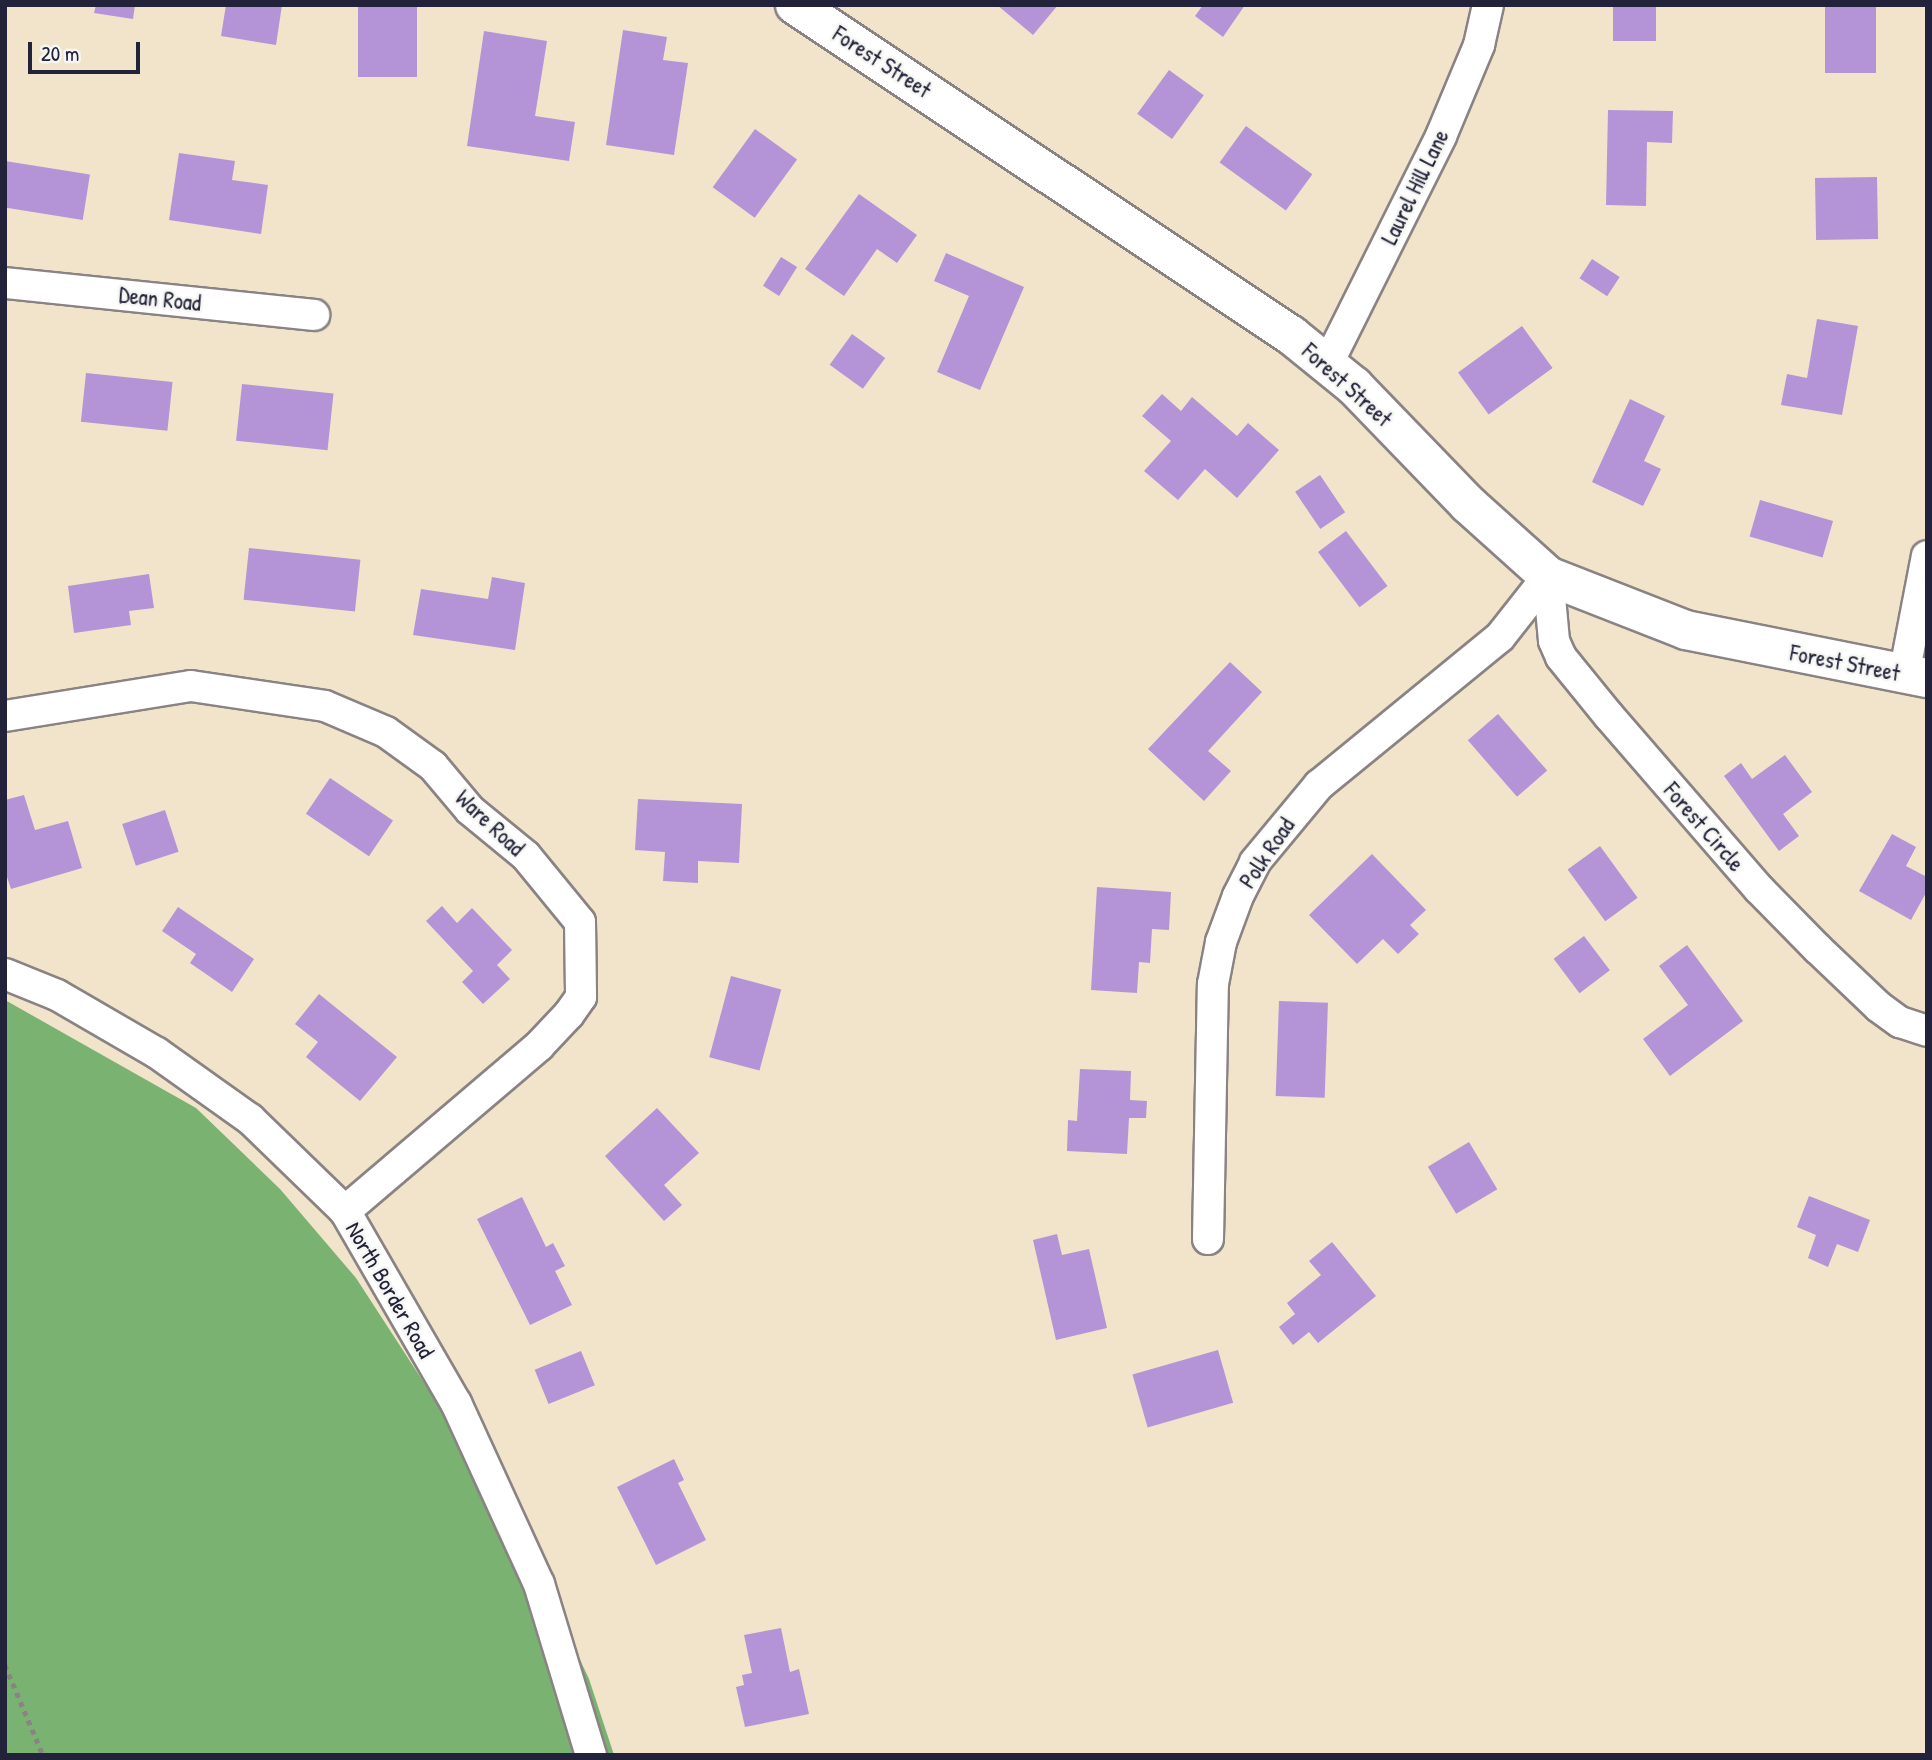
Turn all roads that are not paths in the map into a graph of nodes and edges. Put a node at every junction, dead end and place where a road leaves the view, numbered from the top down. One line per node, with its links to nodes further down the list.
1 (795, 5): 5 (main road, Forest Street)
2 (1488, 5): 5 (street, Laurel Hill Lane)
3 (5, 283): 4 (street, Dean Road)
4 (314, 316)
5 (1328, 363): 7 (main road, Forest Street)
6 (1927, 556): 8 (street)
7 (1548, 576): 8 (main road, Forest Street); 11 (street, Forest Circle); 13 (street, Polk Road)
8 (1916, 677)
9 (5, 716): 12 (street, Ware Road)
10 (5, 974): 12 (street, North Border Road)
11 (1927, 1031)
12 (345, 1211): 14 (street, North Border Road)
13 (1208, 1239)
14 (591, 1755)

